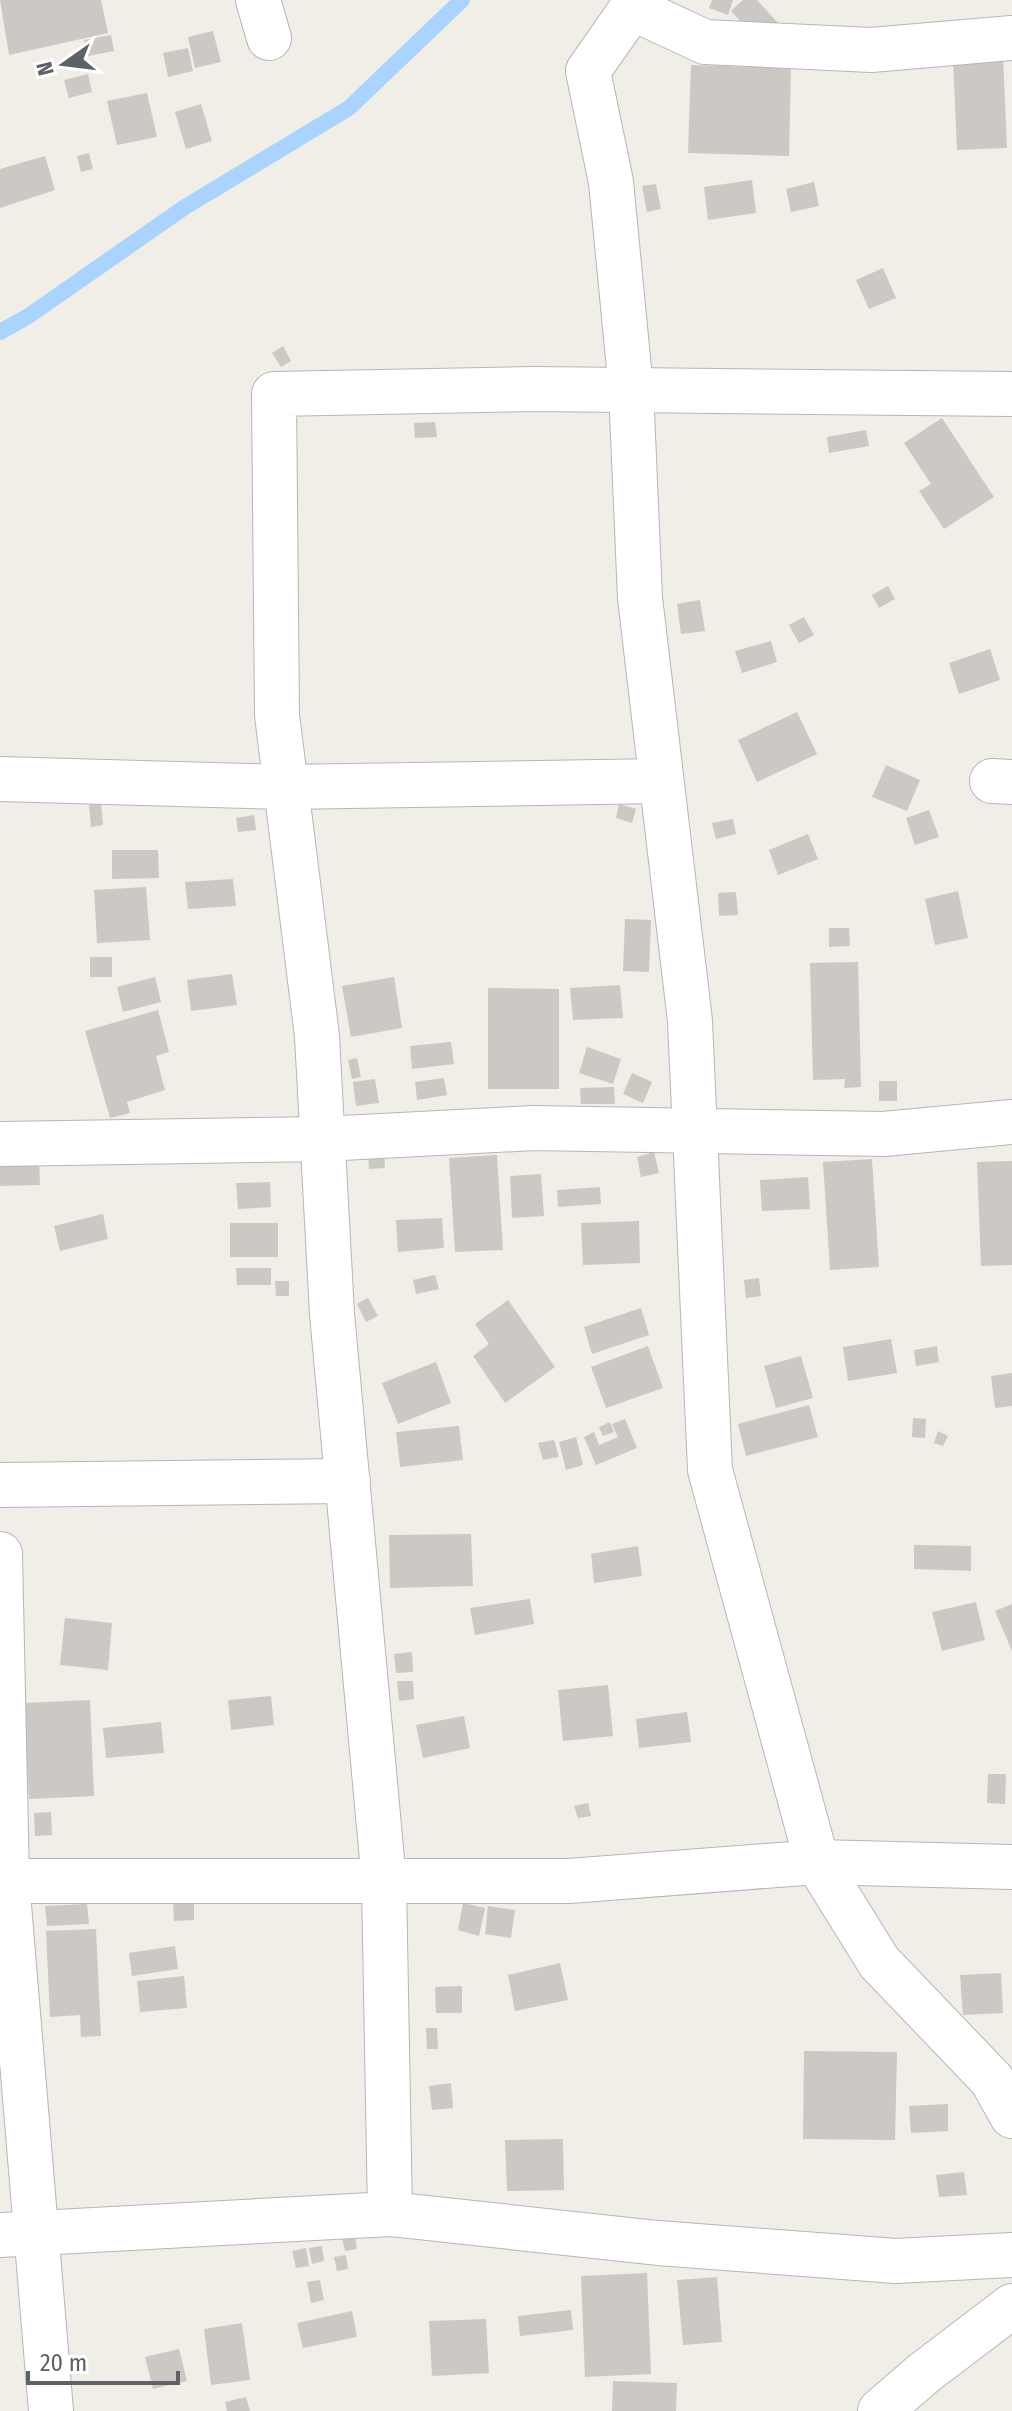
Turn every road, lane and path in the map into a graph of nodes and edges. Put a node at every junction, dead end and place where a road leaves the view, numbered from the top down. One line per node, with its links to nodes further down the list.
1 (1012, 38): 2 (street)
2 (631, 389): 3 (street); 5 (street); 6 (street)
3 (1012, 394)
4 (0, 779): 6 (street)
5 (661, 781): 6 (street); 8 (street)
6 (285, 787): 9 (street)
7 (1012, 1122): 8 (street)
8 (694, 1131): 9 (street); 14 (street)
9 (323, 1139): 10 (street); 11 (street)
10 (0, 1144)
11 (348, 1481): 12 (street); 17 (street)
12 (0, 1485)
13 (0, 1554): 16 (street)
14 (817, 1862): 15 (street); 17 (street); 18 (street)
15 (1012, 1867)
16 (4, 1881): 17 (street); 20 (street)
17 (384, 1881): 19 (street)
18 (1012, 2116)
19 (390, 2214): 20 (street); 21 (street)
20 (19, 2234): 23 (street)
21 (1012, 2255)
22 (1012, 2306): 24 (street)
23 (51, 2411)
24 (880, 2411)

